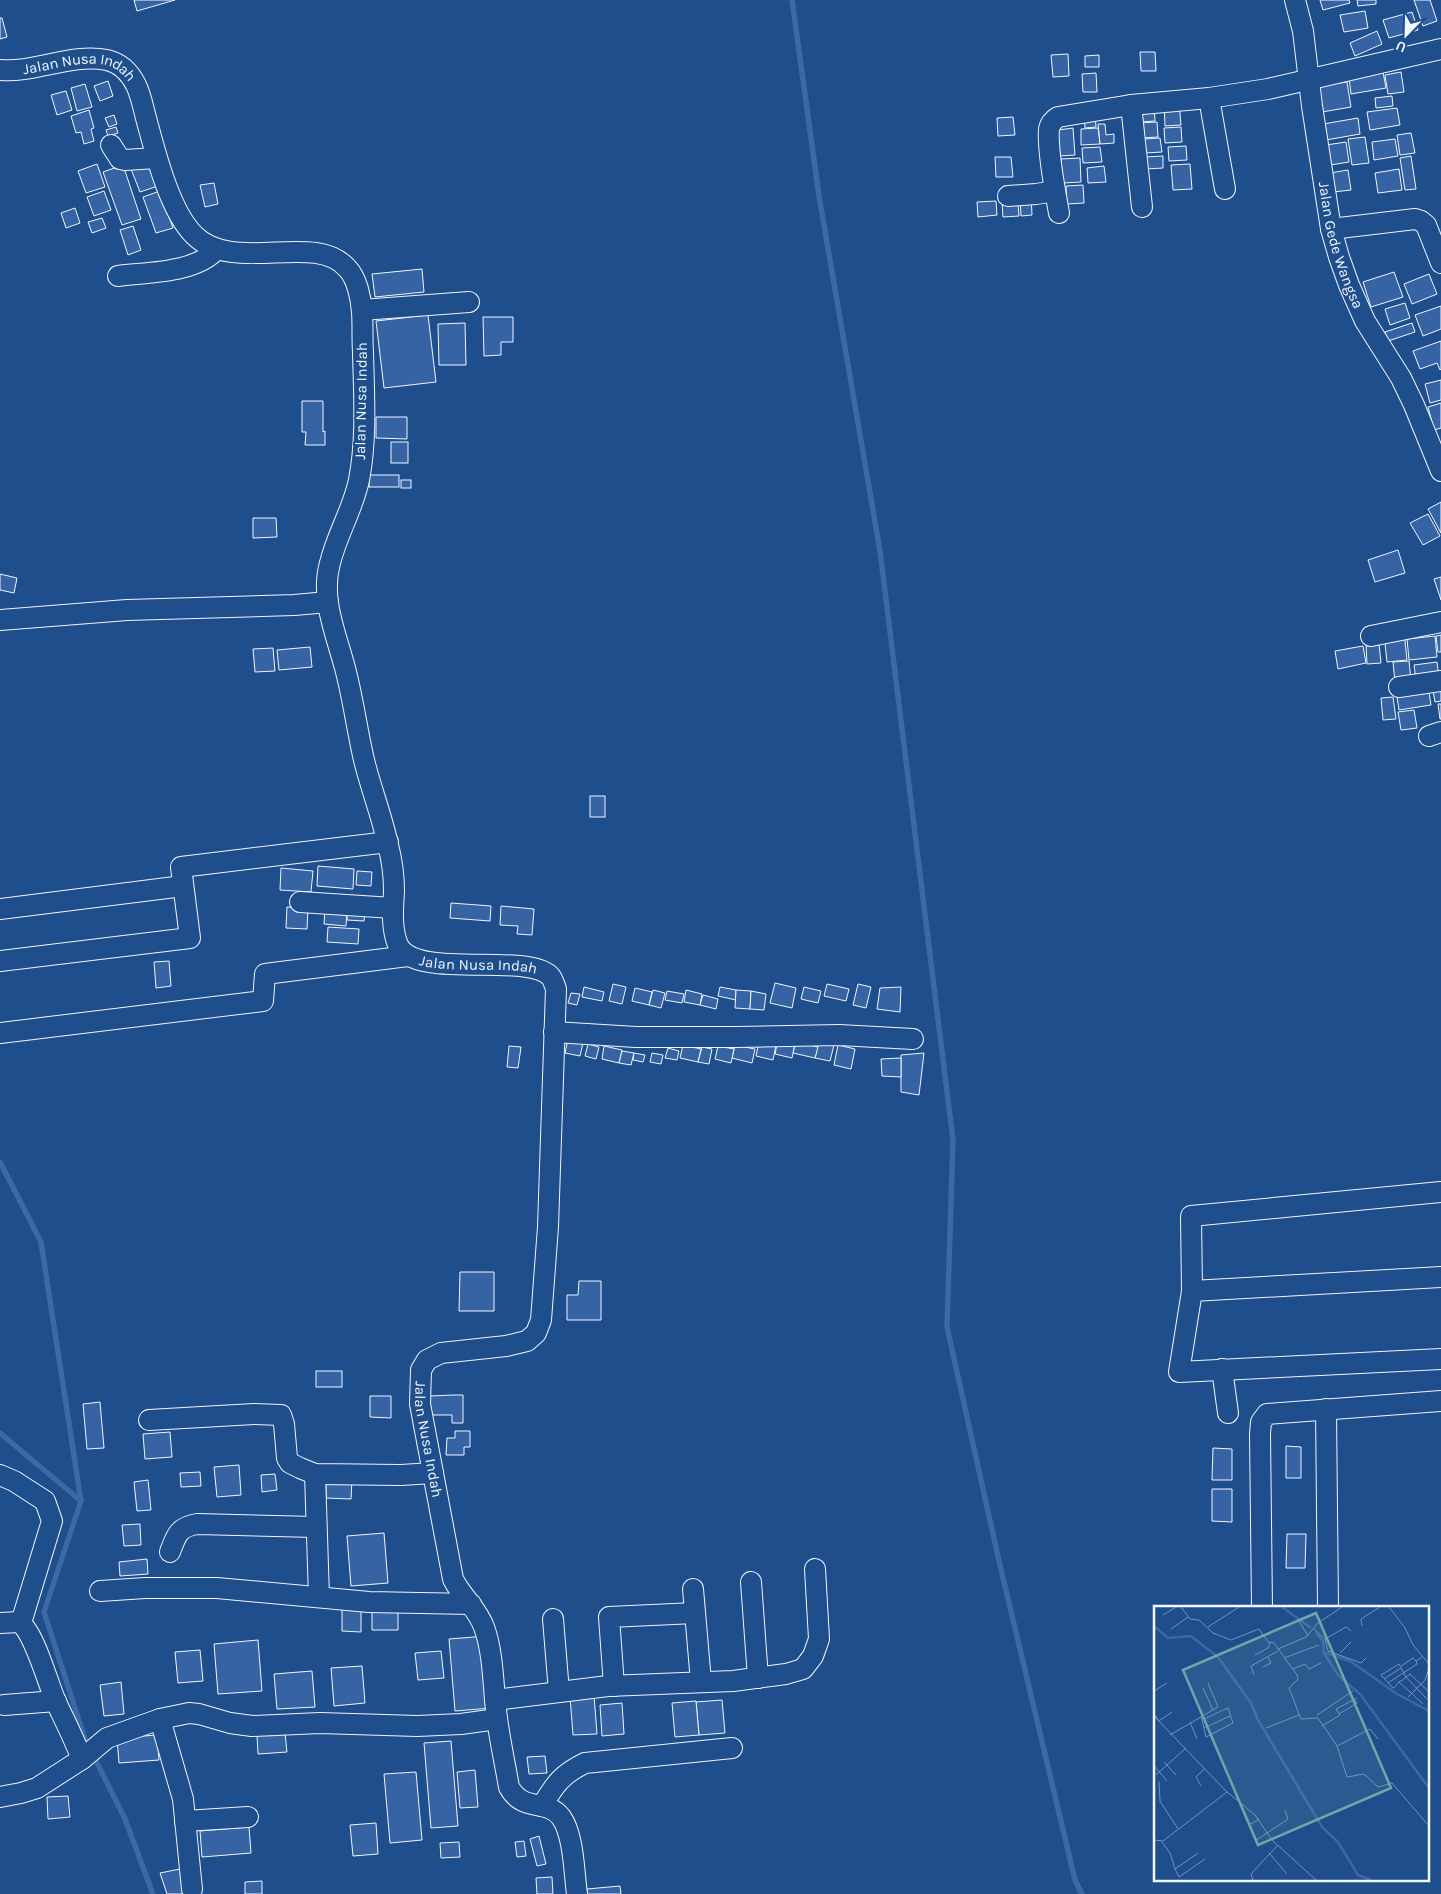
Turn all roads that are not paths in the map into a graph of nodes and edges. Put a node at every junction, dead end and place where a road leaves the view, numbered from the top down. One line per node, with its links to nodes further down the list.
1 (1295, 0): 4 (street, Jalan Gede Wangsa)
2 (1441, 49): 4 (street)
3 (0, 70): 8 (street, Jalan Nusa Indah)
4 (1310, 80): 5 (street); 14 (street, Jalan Gede Wangsa)
5 (1209, 98): 6 (street); 9 (street)
6 (1131, 105): 10 (street); 12 (street)
7 (112, 146): 8 (street)
8 (156, 158): 15 (street, Jalan Nusa Indah)
9 (1225, 189)
10 (1055, 191): 11 (street); 13 (street)
11 (1008, 196)
12 (1142, 208)
13 (1059, 213)
14 (1331, 229): 16 (street); 20 (street, Jalan Gede Wangsa)
15 (217, 249): 17 (street); 19 (street, Jalan Nusa Indah)
16 (1441, 263)
17 (118, 276)
18 (469, 302): 19 (street)
19 (362, 310): 22 (street, Jalan Nusa Indah)
20 (1437, 450): 21 (street, Jalan Gede Wangsa)
21 (1441, 471)
22 (328, 602): 23 (street); 28 (street, Jalan Nusa Indah)
23 (0, 620)
24 (1441, 622): 25 (street)
25 (1371, 636)
26 (1441, 681): 27 (street)
27 (1399, 687)
28 (388, 842): 29 (street); 31 (street, Jalan Nusa Indah)
29 (183, 886): 32 (street); 34 (street)
30 (300, 902): 31 (street)
31 (393, 908): 33 (street, Jalan Nusa Indah)
32 (0, 909)
33 (408, 956): 35 (street, Jalan Nusa Indah); 36 (street)
34 (0, 961)
35 (554, 1032): 37 (street); 47 (street, Jalan Nusa Indah)
36 (0, 1033)
37 (913, 1039)
38 (1441, 1192): 40 (street)
39 (1441, 1277): 40 (street)
40 (1192, 1291): 42 (street)
41 (1441, 1359): 42 (street)
42 (1222, 1369): 45 (street)
43 (1441, 1401): 44 (street)
44 (1326, 1409): 58 (street); 59 (street)
45 (1228, 1413)
46 (149, 1420): 48 (street)
47 (433, 1473): 48 (street); 57 (street, Jalan Nusa Indah)
48 (315, 1474): 50 (street)
49 (0, 1476): 63 (street)
50 (316, 1527): 51 (street); 56 (street)
51 (170, 1552)
52 (815, 1569): 64 (street)
53 (751, 1582): 64 (street)
54 (693, 1588): 60 (street)
55 (100, 1591): 56 (street)
56 (319, 1597): 57 (street)
57 (471, 1604): 70 (street, Jalan Nusa Indah)
58 (1262, 1606)
59 (1328, 1606)
60 (695, 1613): 65 (street); 66 (street)
61 (553, 1619): 67 (street)
62 (0, 1623): 63 (street)
63 (22, 1623): 68 (street)
64 (758, 1678): 65 (street)
65 (701, 1682): 66 (street)
66 (614, 1686): 67 (street)
67 (559, 1692): 70 (street)
68 (56, 1701): 69 (street); 73 (street)
69 (4, 1705)
70 (496, 1710): 71 (street); 75 (street, Jalan Nusa Indah)
71 (160, 1719): 73 (street); 77 (street)
72 (732, 1748): 75 (street)
73 (85, 1756): 74 (street)
74 (0, 1797)
75 (542, 1806): 79 (street, Jalan Nusa Indah)
76 (248, 1817): 77 (street)
77 (185, 1821): 78 (street)
78 (192, 1889)
79 (577, 1894)

